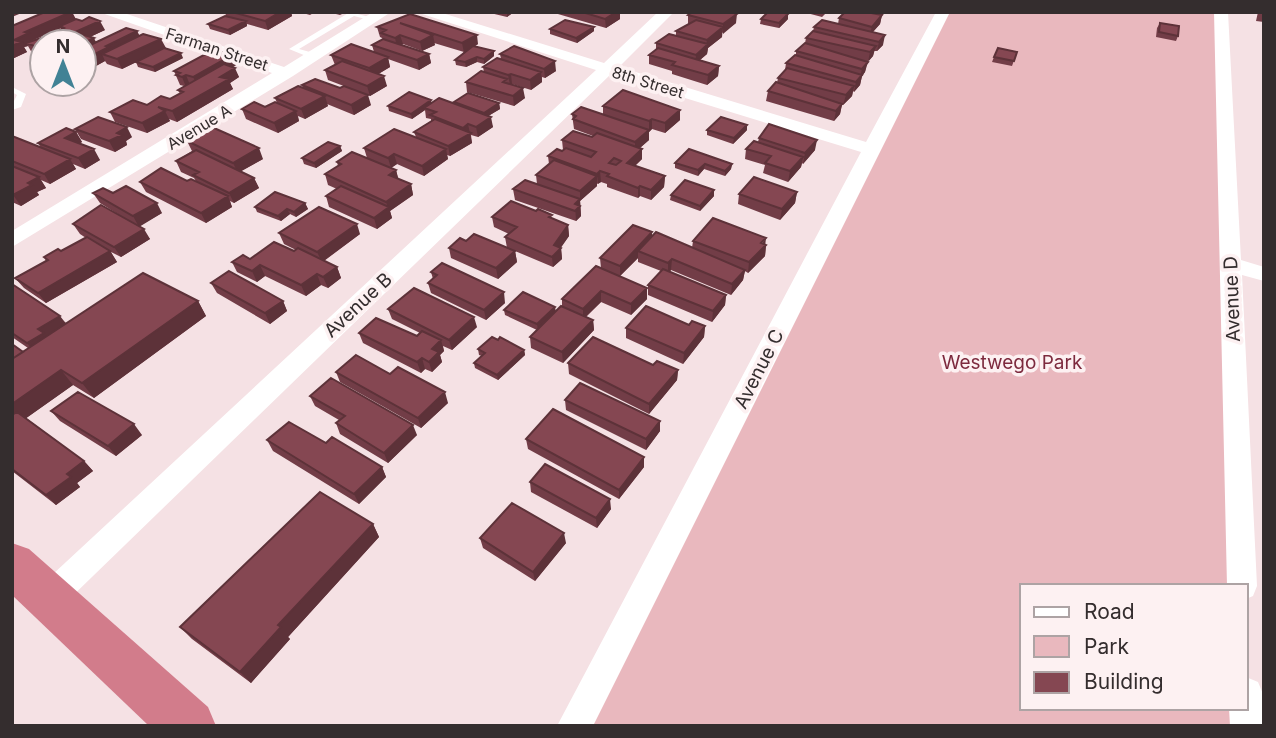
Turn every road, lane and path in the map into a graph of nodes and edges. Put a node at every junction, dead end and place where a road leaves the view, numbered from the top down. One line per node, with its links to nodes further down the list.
1 (106, 12): 8 (street, Farman Street)
2 (423, 12): 7 (street, 8th Street)
3 (667, 12): 7 (street, Avenue B)
4 (943, 12): 11 (street, Avenue C)
5 (1221, 12): 13 (street, Avenue D)
6 (379, 16): 8 (street, Avenue A)
7 (608, 69): 11 (street, 8th Street); 17 (street, Avenue B)
8 (287, 73): 12 (street, Avenue A)
9 (12, 89): 10 (lane)
10 (12, 108)
11 (872, 150): 19 (street, Avenue C)
12 (12, 240)
13 (1231, 264): 14 (street); 16 (street, Avenue D)
14 (1264, 274)
15 (12, 564): 17 (highway)
16 (1242, 584)
17 (49, 598): 18 (highway)
18 (189, 726)
19 (574, 726)

